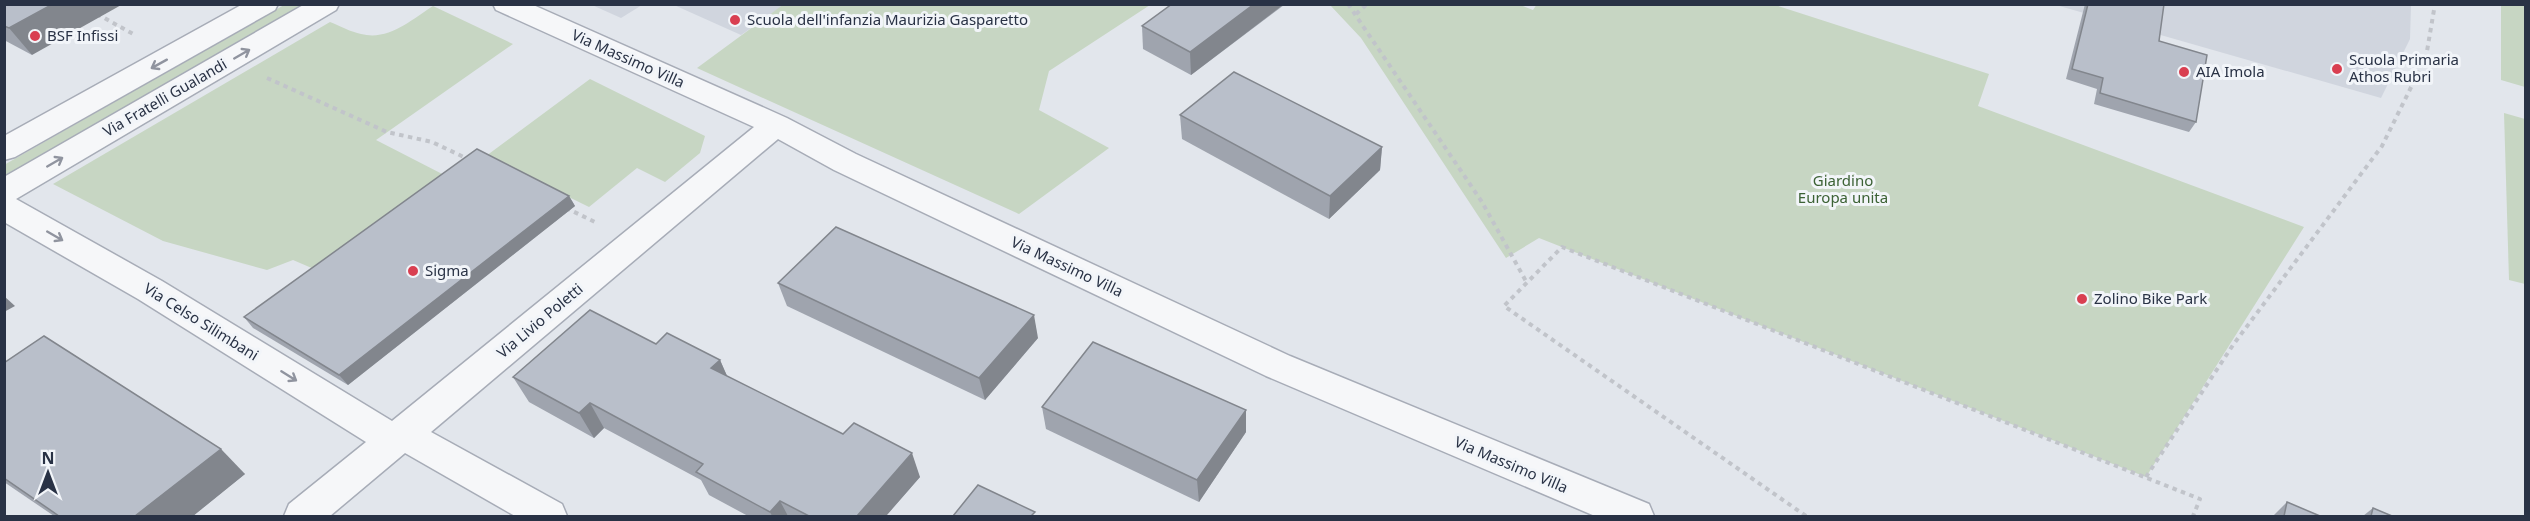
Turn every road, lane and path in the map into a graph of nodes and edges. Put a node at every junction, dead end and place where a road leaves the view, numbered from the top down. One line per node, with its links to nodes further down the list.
1 (266, 4): 12 (street, one-way to 12)
2 (326, 4): 14 (street, Via Fratelli Gualandi, one-way to 2)
3 (506, 4): 11 (street, Via Massimo Villa)
4 (1348, 4): 8 (path)
5 (1367, 4): 8 (path)
6 (2435, 4): 20 (path)
7 (91, 9): 9 (path)
8 (1356, 14): 18 (path)
9 (138, 36)
10 (258, 75): 13 (path)
11 (776, 125): 19 (street, Via Livio Poletti); 23 (street, Via Massimo Villa)
12 (4, 150)
13 (475, 162)
14 (4, 192)
15 (560, 204): 17 (path)
16 (4, 207): 19 (street, Via Celso Silimbani, one-way to 19)
17 (581, 215)
18 (1527, 283): 20 (path); 24 (path)
19 (399, 437): 21 (street, Via Livio Poletti); 22 (street, Via Celso Silimbani)
20 (2146, 477): 25 (path)
21 (303, 516)
22 (548, 516)
23 (1635, 516)
24 (1806, 516)
25 (2193, 516)

